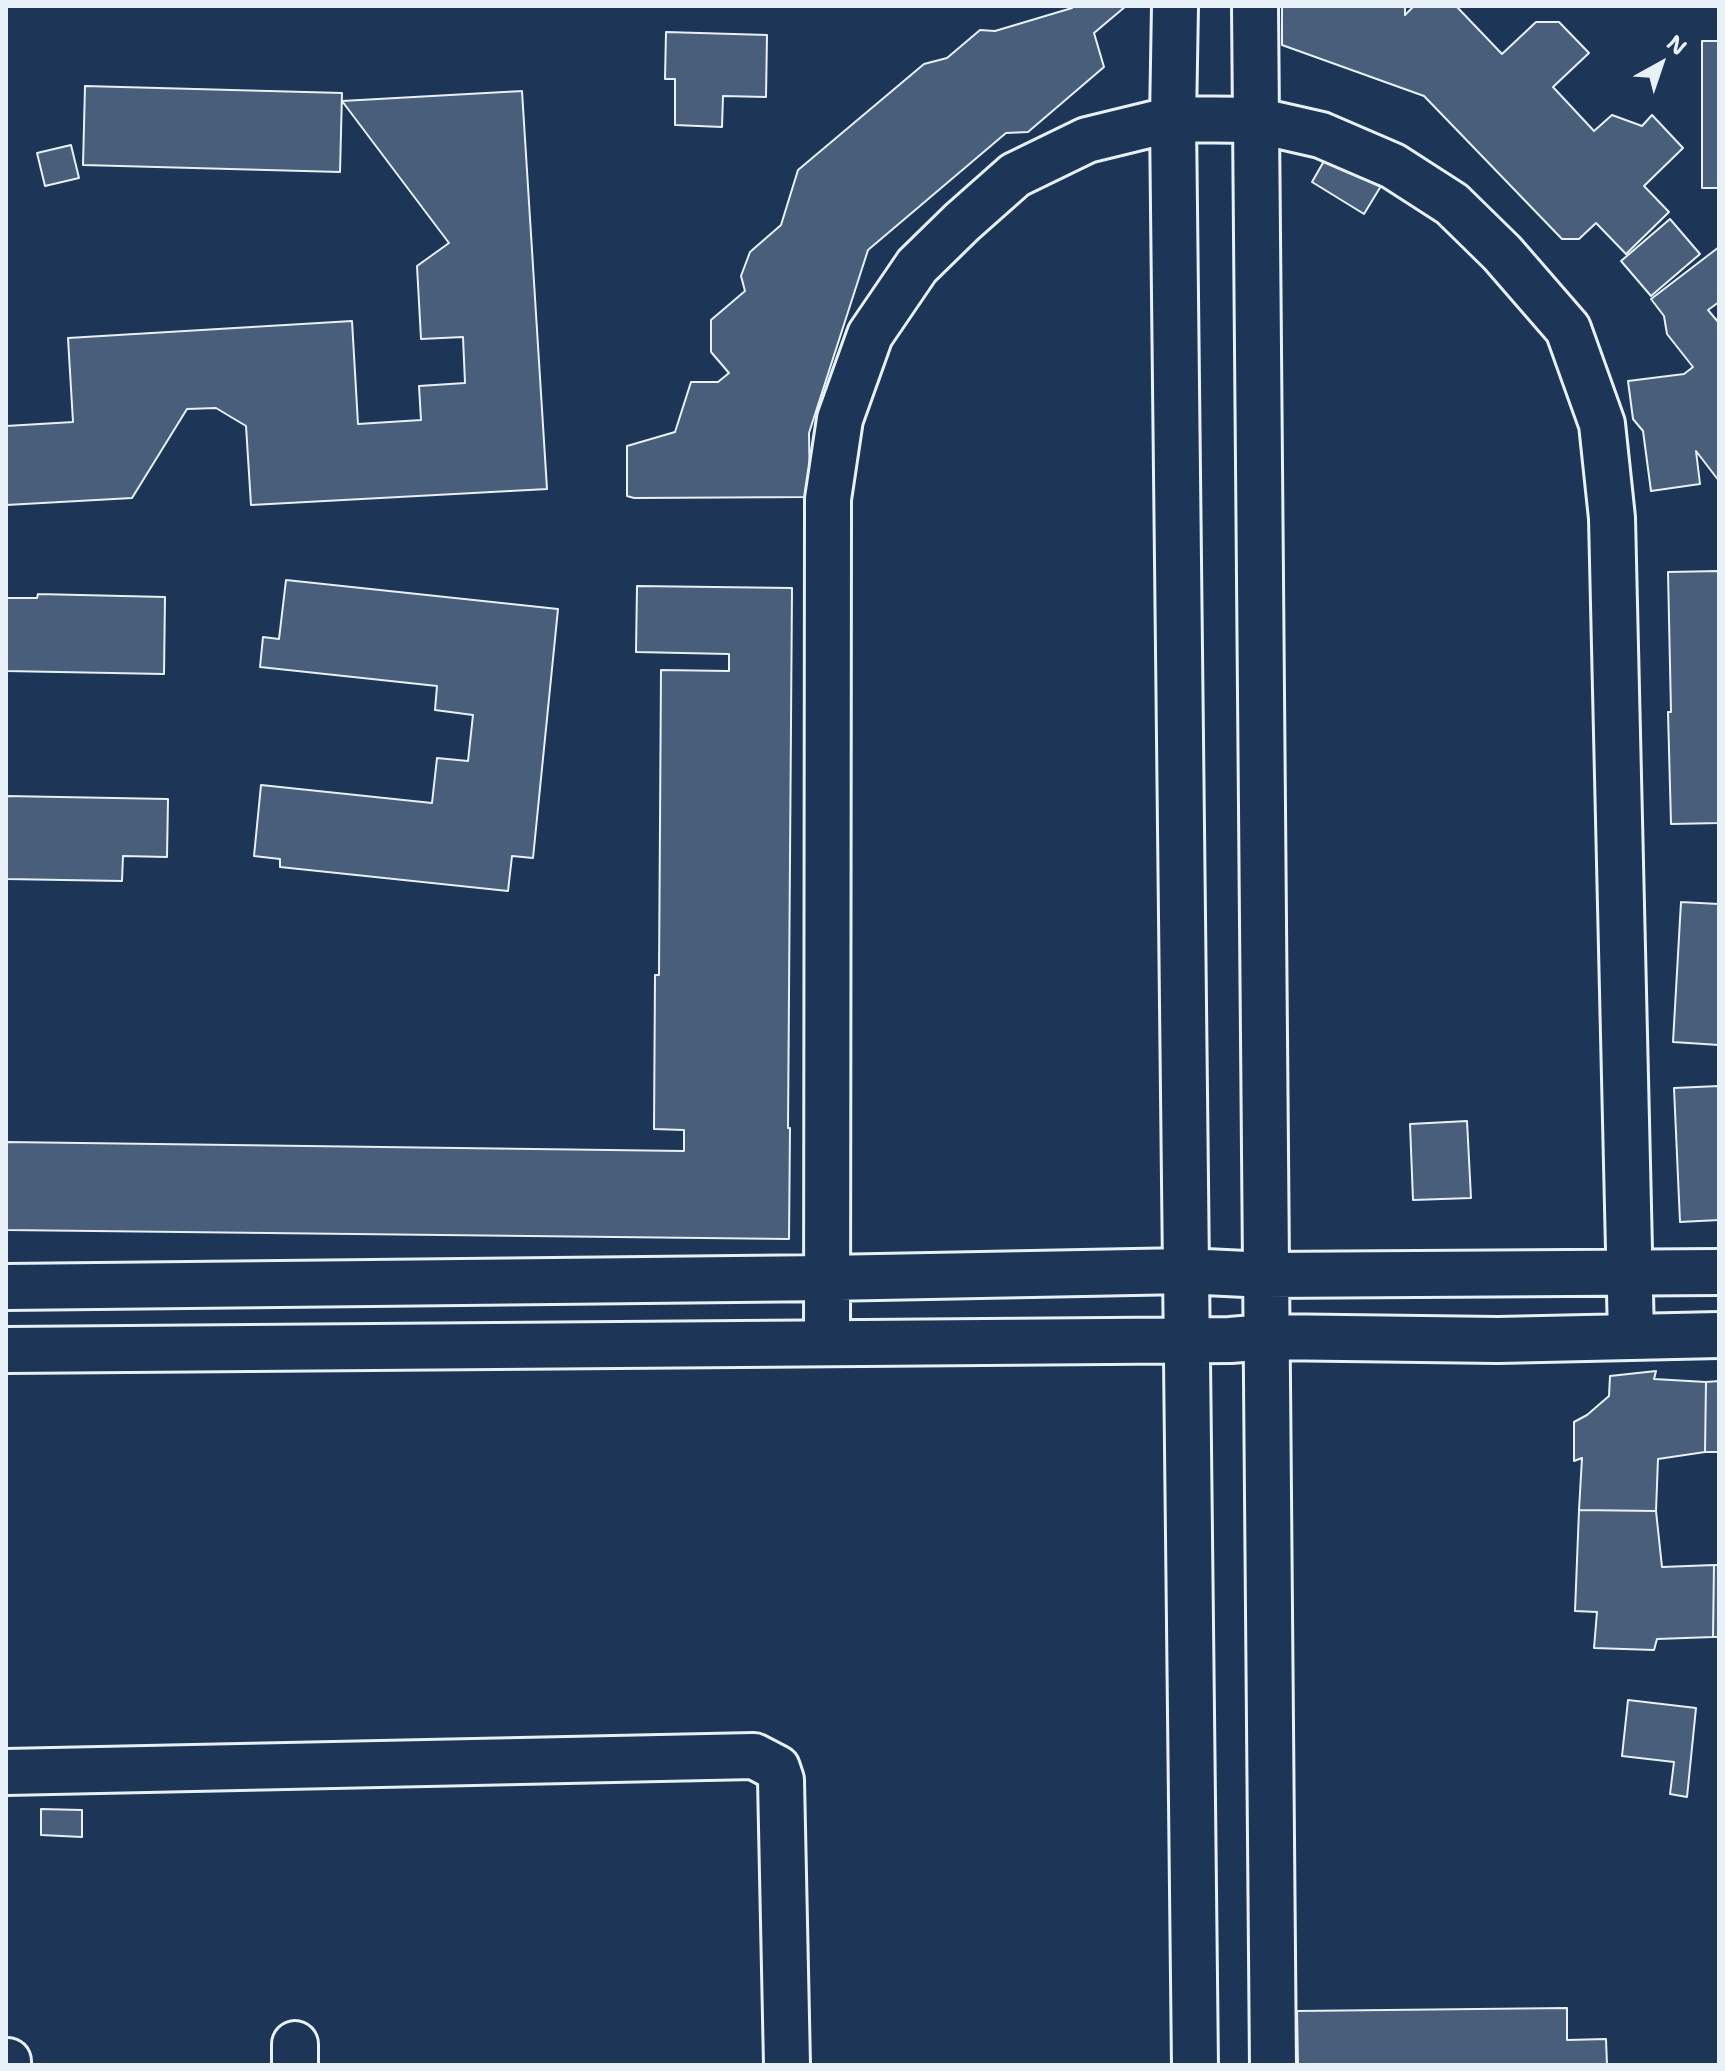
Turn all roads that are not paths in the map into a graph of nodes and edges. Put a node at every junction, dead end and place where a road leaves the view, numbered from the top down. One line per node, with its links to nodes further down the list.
1 (1175, 6): 3 (street)
2 (1255, 6): 4 (street)
3 (1173, 119): 4 (street); 5 (street); 9 (street)
4 (1255, 120): 7 (street); 8 (street)
5 (1185, 1271): 8 (street); 9 (street); 14 (street)
6 (1719, 1272): 7 (street)
7 (1629, 1273): 8 (street); 12 (street)
8 (1266, 1275): 13 (street)
9 (827, 1278): 10 (street); 15 (street)
10 (6, 1287)
11 (1719, 1335): 12 (street)
12 (1631, 1336): 13 (street)
13 (1267, 1337): 14 (street); 20 (street)
14 (1186, 1339): 15 (street); 19 (street)
15 (827, 1343): 16 (street)
16 (6, 1350)
17 (6, 1772): 18 (street)
18 (787, 2065)
19 (1195, 2065)
20 (1273, 2065)

